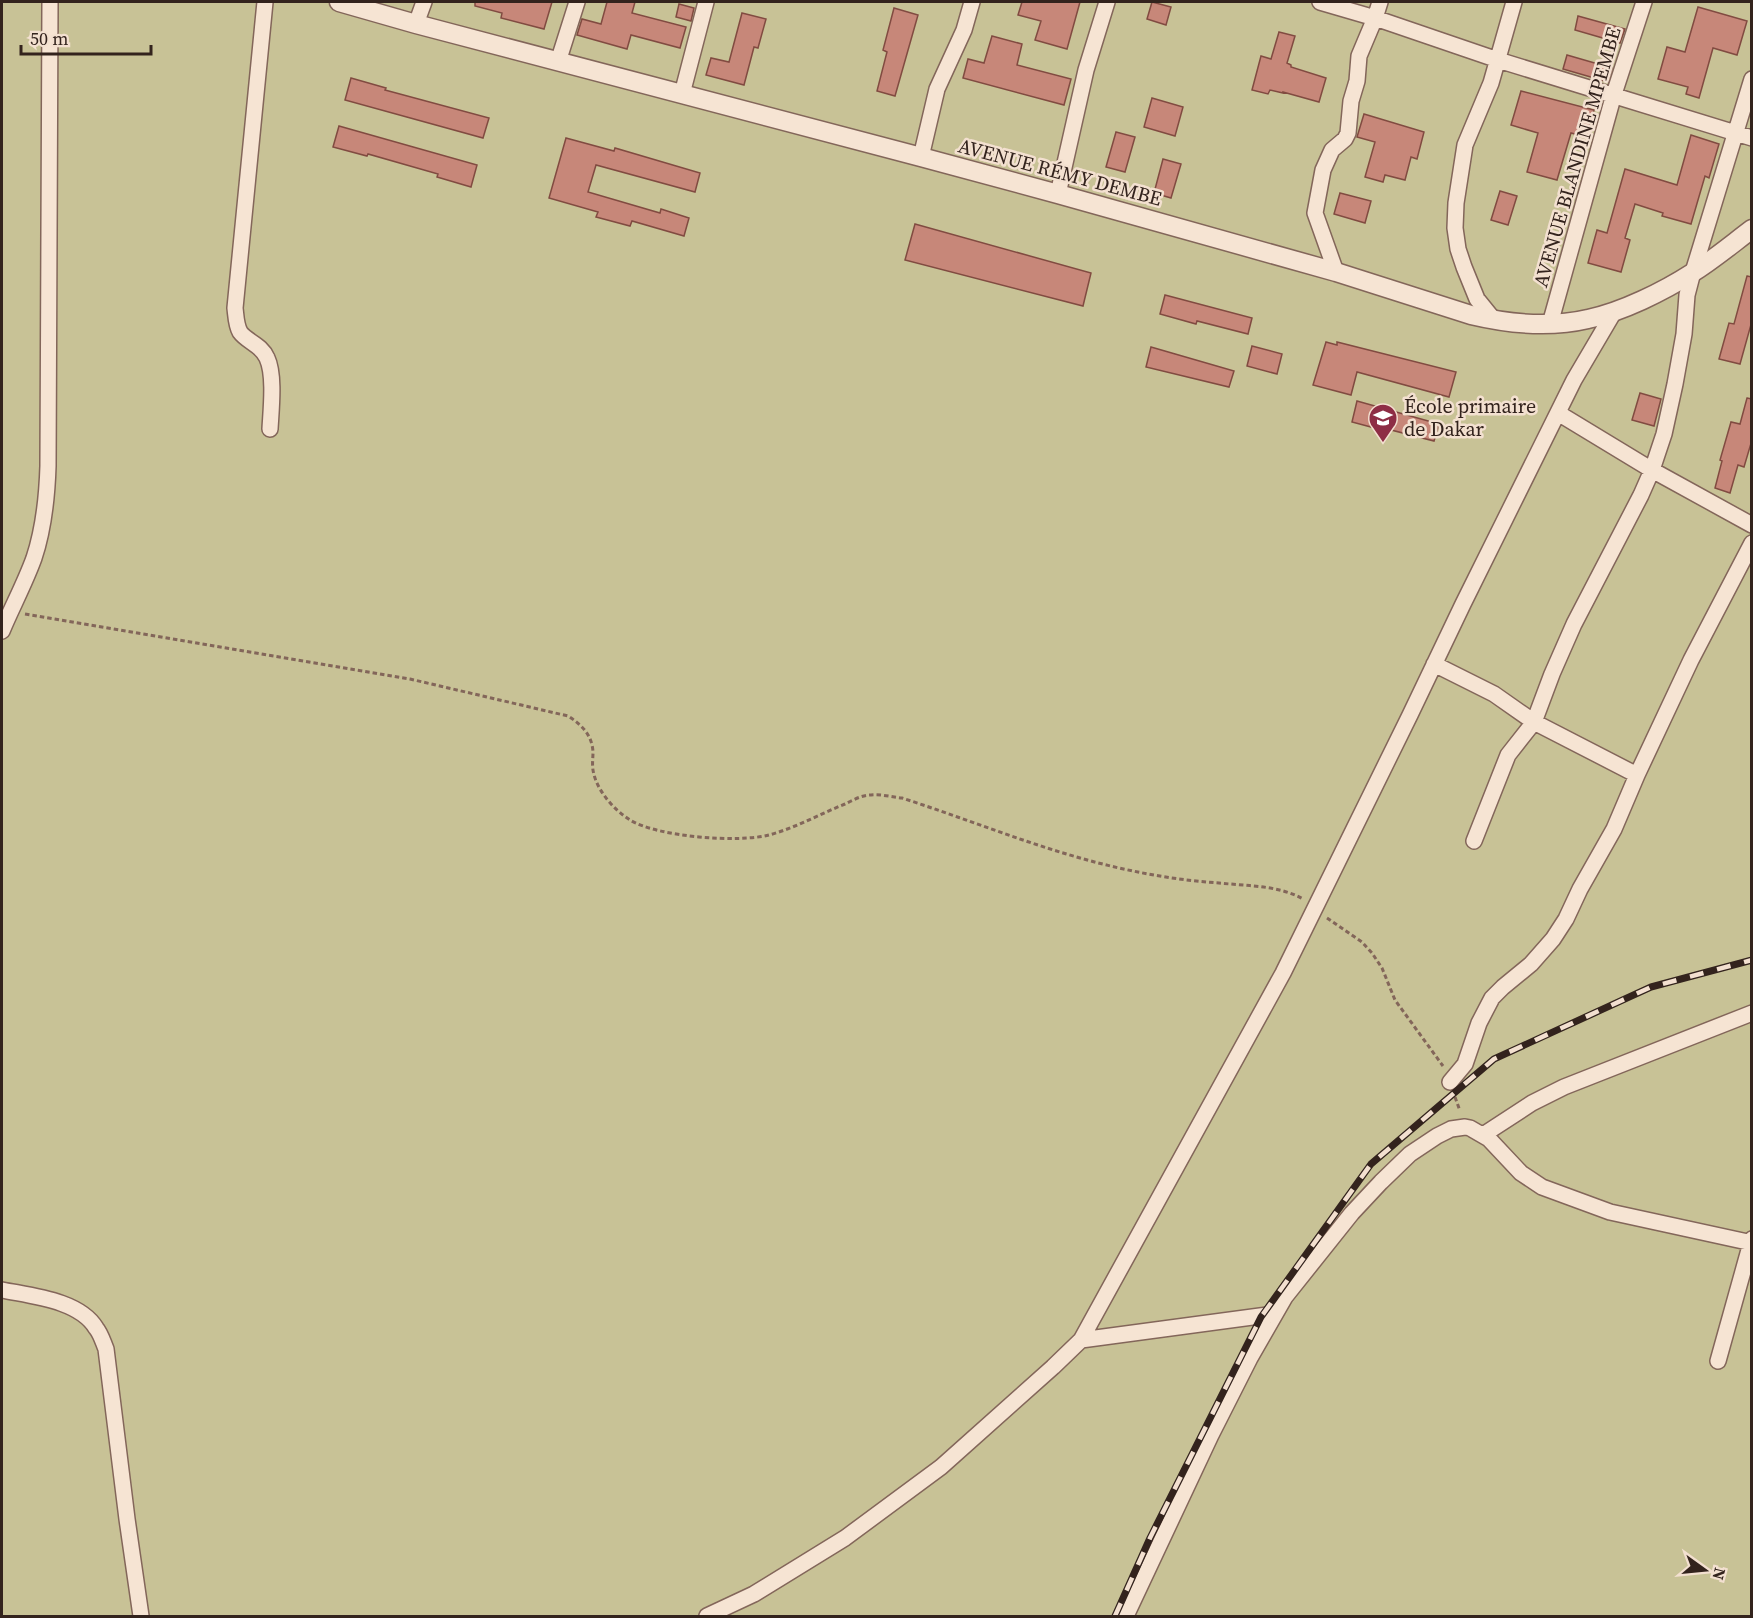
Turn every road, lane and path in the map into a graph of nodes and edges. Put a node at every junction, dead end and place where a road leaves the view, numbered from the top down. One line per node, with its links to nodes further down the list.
1 (50, 2): 35 (street)
2 (265, 2): 31 (street)
3 (339, 2): 14 (street, AVENUE RÉMY DEMBE)
4 (424, 2): 14 (street)
5 (577, 2): 16 (street)
6 (706, 2): 18 (street)
7 (972, 2): 22 (street)
8 (1107, 2): 23 (street)
9 (1320, 2): 13 (street)
10 (1380, 2): 13 (street)
11 (1514, 2): 15 (street)
12 (1644, 2): 19 (street, AVENUE BLANDINE MPEMBE)
13 (1375, 18): 15 (street); 25 (street)
14 (416, 24): 16 (street, AVENUE RÉMY DEMBE)
15 (1498, 60): 19 (street); 28 (street)
16 (558, 62): 18 (street, AVENUE RÉMY DEMBE)
17 (1752, 79): 20 (street)
18 (682, 94): 22 (street, AVENUE RÉMY DEMBE)
19 (1614, 94): 20 (street); 29 (street, AVENUE BLANDINE MPEMBE)
20 (1736, 132): 21 (street); 26 (street)
21 (1752, 138)
22 (921, 157): 23 (street, AVENUE RÉMY DEMBE)
23 (1059, 194): 25 (street, AVENUE RÉMY DEMBE)
24 (1752, 230): 26 (street, AVENUE RÉMY DEMBE)
25 (1336, 272): 28 (street, AVENUE RÉMY DEMBE)
26 (1693, 272): 27 (street, AVENUE RÉMY DEMBE); 32 (street)
27 (1614, 312): 29 (street, AVENUE RÉMY DEMBE); 30 (street)
28 (1494, 320): 29 (street, AVENUE RÉMY DEMBE)
29 (1551, 324)
30 (1558, 413): 32 (street); 37 (street)
31 (270, 429)
32 (1652, 470): 33 (street); 38 (street)
33 (1752, 525)
34 (1752, 543): 39 (street)
35 (10, 612): 36 (street); 41 (path)
36 (2, 631)
37 (1434, 664): 38 (street); 41 (street)
38 (1534, 722): 39 (street); 40 (street)
39 (1637, 775): 43 (street)
40 (1474, 841)
41 (1315, 909): 43 (path); 49 (street)
42 (1749, 1015): 45 (street)
43 (1450, 1082): 44 (path)
44 (1465, 1127): 45 (street); 48 (street)
45 (1483, 1135): 46 (street)
46 (1751, 1242): 50 (street)
47 (2, 1290): 51 (street)
48 (1275, 1314): 49 (street); 53 (street)
49 (1081, 1340): 52 (street)
50 (1718, 1361)
51 (141, 1617)
52 (707, 1617)
53 (1126, 1617)

